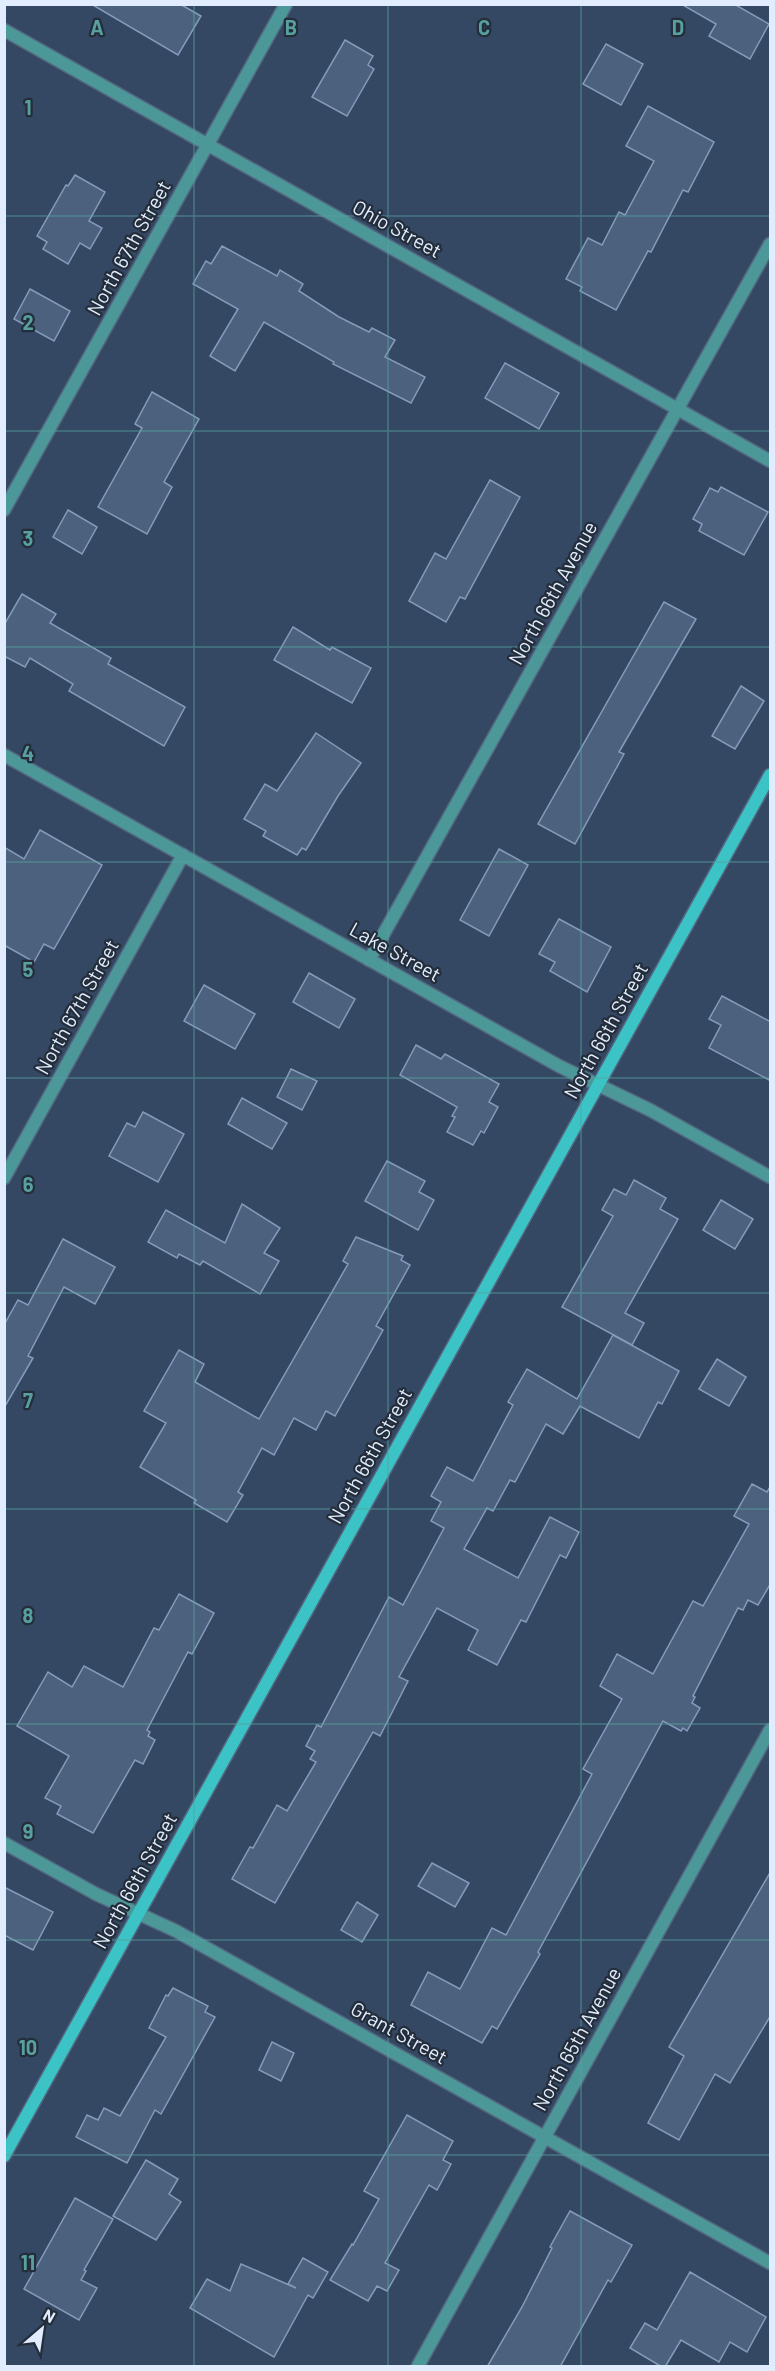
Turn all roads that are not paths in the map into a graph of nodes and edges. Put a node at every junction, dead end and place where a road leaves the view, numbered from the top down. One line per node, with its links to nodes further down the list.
1 (286, 4): 3 (street, North 67th Street)
2 (4, 30): 3 (street, Ohio Street)
3 (209, 145): 5 (street, Ohio Street); 7 (street, North 67th Street)
4 (771, 244): 5 (street, North 66th Avenue)
5 (678, 409): 6 (street, Ohio Street); 11 (street, North 66th Avenue)
6 (771, 461)
7 (4, 510)
8 (4, 755): 10 (street, Lake Street)
9 (771, 775): 12 (street, North 66th Street)
10 (183, 855): 11 (street, Lake Street); 14 (street, North 67th Street)
11 (369, 960): 12 (street, Lake Street)
12 (598, 1085): 13 (street, Lake Street); 17 (street, North 66th Street)
13 (771, 1177)
14 (4, 1178)
15 (771, 1730): 18 (street, North 65th Avenue)
16 (4, 1843): 17 (street, Grant Street)
17 (139, 1914): 18 (street, Grant Street); 19 (street, North 66th Street)
18 (545, 2137): 20 (street, Grant Street); 21 (street, North 65th Avenue)
19 (4, 2157)
20 (771, 2263)
21 (418, 2367)

